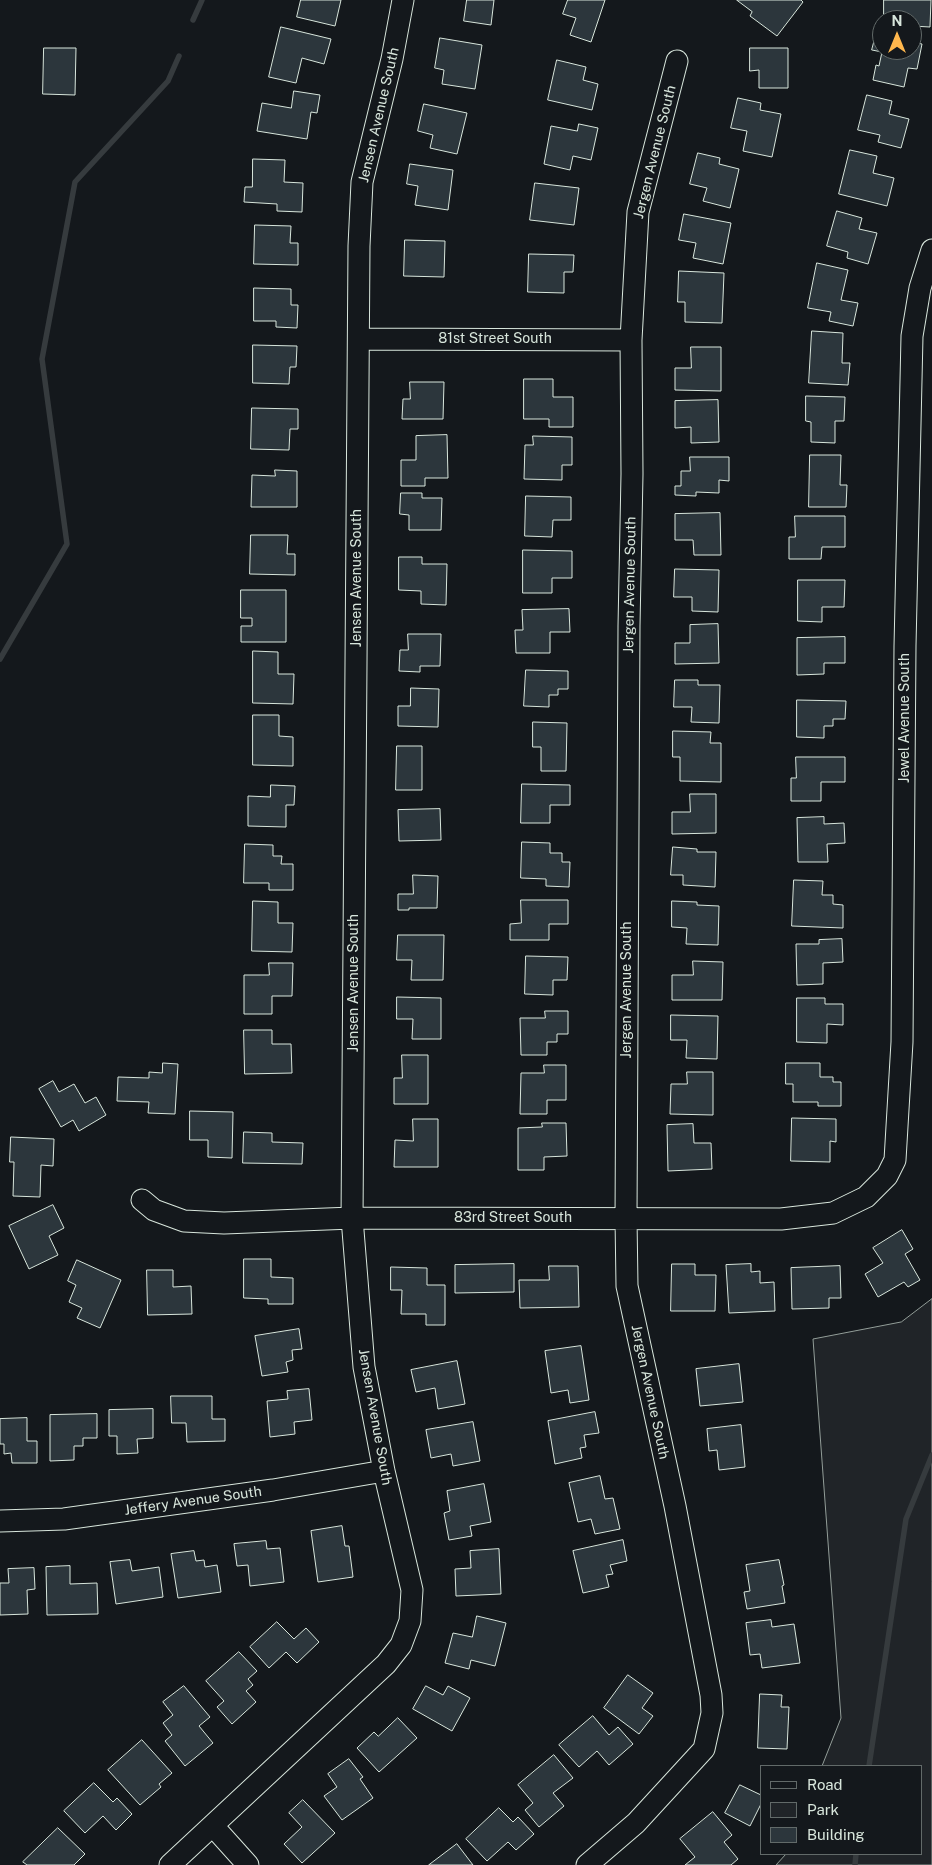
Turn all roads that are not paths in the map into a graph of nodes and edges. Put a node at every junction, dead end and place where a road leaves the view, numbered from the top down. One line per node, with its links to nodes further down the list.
1 (402, 0): 4 (street, Jensen Avenue South)
2 (677, 61): 5 (street, Jergen Avenue South)
3 (932, 250): 6 (street, Jewel Avenue South)
4 (359, 338): 5 (street, 81st Street South); 8 (street, Jensen Avenue South)
5 (631, 340): 9 (street, Jergen Avenue South)
6 (880, 1183): 9 (street, 83rd Street South)
7 (142, 1200): 8 (street, 83rd Street South)
8 (352, 1218): 9 (street, 83rd Street South); 10 (street, Jensen Avenue South)
9 (626, 1218): 15 (street, Jergen Avenue South)
10 (384, 1471): 11 (street, Jeffery Avenue South); 12 (street, Jensen Avenue South)
11 (0, 1521)
12 (214, 1826): 13 (street, Jensen Avenue South); 14 (street)
13 (170, 1865)
14 (248, 1865)
15 (587, 1865)

